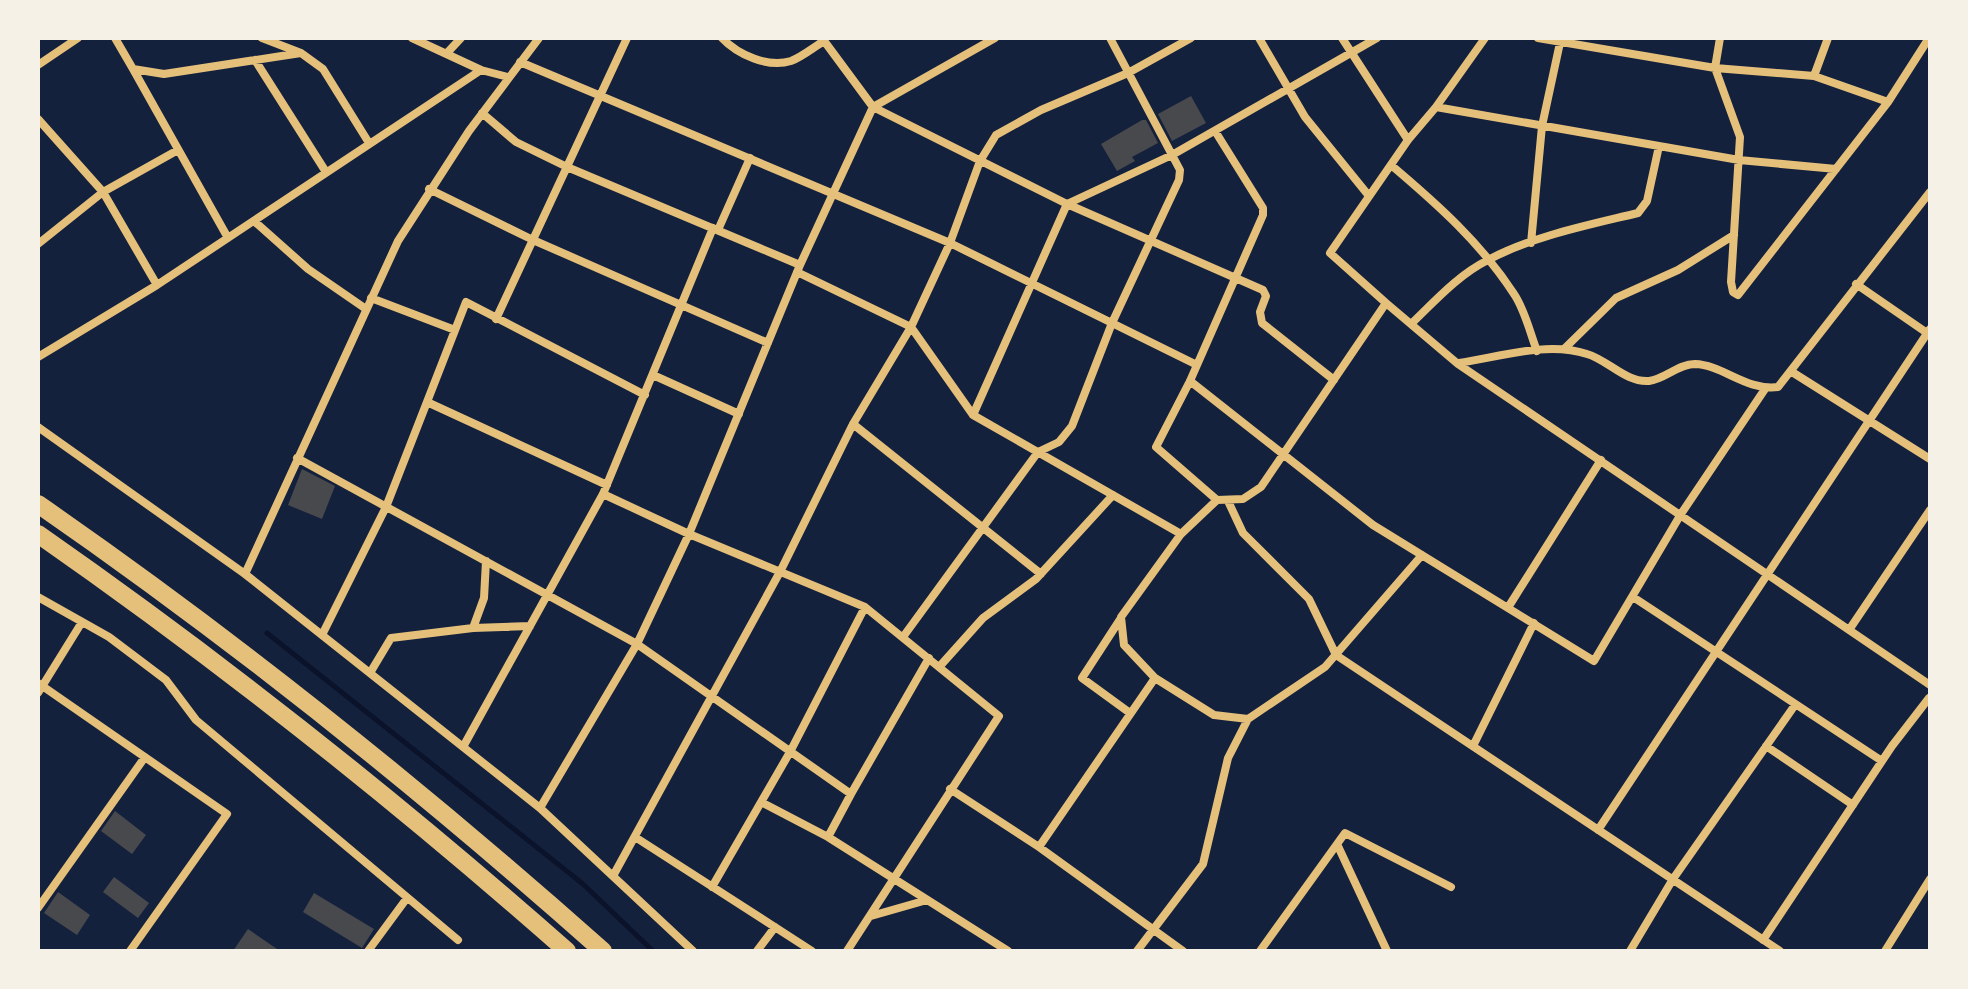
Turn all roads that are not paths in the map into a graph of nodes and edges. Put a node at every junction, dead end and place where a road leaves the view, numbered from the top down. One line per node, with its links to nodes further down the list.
1 (78, 38): 27 (street)
2 (115, 38): 29 (street)
3 (262, 38): 22 (street)
4 (412, 38): 23 (street)
5 (461, 38): 23 (street)
6 (539, 38): 26 (street)
7 (627, 38): 35 (street)
8 (722, 38): 20 (street)
9 (995, 38): 37 (street)
10 (1110, 38): 31 (street)
11 (1191, 38): 31 (street)
12 (1259, 38): 34 (street)
13 (1342, 38): 24 (street)
14 (1377, 38): 24 (street)
15 (1485, 38): 38 (street)
16 (1538, 38): 21 (street)
17 (1720, 38): 28 (street)
18 (1828, 38): 32 (street)
19 (1929, 38): 36 (street)
20 (823, 40): 37 (street)
21 (1560, 40): 28 (street); 41 (street)
22 (301, 53): 25 (street); 44 (street)
23 (447, 53): 30 (street)
24 (1353, 54): 34 (street); 43 (street)
25 (255, 60): 29 (street); 54 (street)
26 (520, 62): 33 (street); 35 (street)
27 (38, 65)
28 (1715, 68): 32 (street); 49 (street)
29 (133, 69): 46 (street)
30 (481, 70): 33 (street); 44 (street)
31 (1128, 73): 47 (street); 50 (street)
32 (1814, 76): 36 (street)
33 (508, 77): 39 (street)
34 (1288, 88): 42 (street); 59 (street)
35 (600, 96): 48 (street); 52 (street)
36 (1888, 102): 53 (street)
37 (873, 107): 50 (street); 58 (street)
38 (1436, 107): 41 (street); 43 (street)
39 (482, 113): 52 (street); 55 (street)
40 (38, 119): 56 (street)
41 (1542, 126): 45 (street); 68 (street)
42 (1215, 131): 47 (street); 72 (street)
43 (1408, 140): 51 (street)
44 (369, 143): 54 (street)
45 (1659, 146): 49 (street); 68 (street)
46 (178, 150): 56 (street); 64 (street)
47 (1172, 155): 60 (street); 66 (street)
48 (750, 158): 58 (street); 62 (street)
49 (1739, 160): 53 (street); 63 (street)
50 (980, 161): 60 (street); 67 (street)
51 (1391, 165): 59 (street); 70 (street)
52 (567, 167): 62 (street); 65 (street)
53 (1836, 169): 63 (street)
54 (326, 172): 61 (street)
55 (429, 189): 65 (street); 76 (street)
56 (103, 192): 69 (street); 75 (street)
57 (1930, 192): 74 (street)
58 (834, 193): 67 (street); 71 (street)
59 (1369, 196): 77 (street)
60 (1067, 204): 66 (street); 73 (street)
61 (254, 221): 64 (street); 79 (street)
62 (715, 229): 71 (street); 78 (street)
63 (1734, 235): 87 (street)
64 (228, 238): 75 (street)
65 (533, 240): 78 (street); 80 (street)
66 (1149, 242): 72 (street); 81 (street)
67 (950, 243): 73 (street); 83 (street)
68 (1531, 243): 70 (street)
69 (38, 244)
70 (1489, 259): 82 (street); 88 (street)
71 (799, 268): 83 (street); 86 (street)
72 (1234, 278): 91 (street); 94 (street)
73 (1033, 284): 81 (street); 100 (street)
74 (1856, 284): 85 (street); 92 (street)
75 (157, 285): 89 (street)
76 (371, 298): 79 (street); 84 (street)
77 (1386, 303): 82 (street); 94 (street)
78 (681, 305): 86 (street); 93 (street)
79 (366, 309): 106 (street)
80 (496, 319): 84 (street); 97 (street)
81 (1112, 323): 91 (street); 104 (street)
82 (1411, 324): 90 (street)
83 (911, 327): 100 (street); 102 (street)
84 (455, 330): 98 (street)
85 (1929, 333): 101 (street)
86 (768, 343): 99 (street)
87 (1564, 349): 88 (street); 96 (street)
88 (1537, 351): 90 (street)
89 (38, 357)
90 (1458, 364): 108 (street)
91 (1197, 365): 95 (street)
92 (1792, 372): 96 (street); 101 (street)
93 (653, 375): 97 (street); 99 (street)
94 (1334, 380): 105 (street)
95 (1190, 381): 105 (street); 111 (street)
96 (1765, 389): 116 (street)
97 (645, 395): 109 (street)
98 (427, 402): 109 (street); 114 (street)
99 (739, 414): 119 (street)
100 (973, 415): 104 (street)
101 (1873, 420): 107 (street); 126 (street)
102 (853, 424): 117 (street); 123 (street)
103 (38, 427): 124 (street)
104 (1038, 452): 110 (street); 117 (street)
105 (1284, 455): 112 (street); 121 (street)
106 (297, 458): 114 (street); 124 (street)
107 (1930, 459)
108 (1601, 460): 116 (street); 130 (street)
109 (605, 490): 119 (street); 127 (street)
110 (1113, 495): 120 (street); 125 (street)
111 (1217, 500): 112 (street); 120 (street)
112 (1228, 501): 142 (street)
113 (38, 504): 187 (highway)
114 (386, 507): 122 (street); 138 (street)
115 (1930, 510): 137 (street)
116 (1681, 514): 126 (street); 129 (street)
117 (982, 528): 125 (street); 139 (street)
118 (38, 534): 186 (highway)
119 (689, 534): 123 (street); 140 (street)
120 (1181, 534): 132 (street)
121 (1422, 555): 130 (street); 142 (street)
122 (486, 561): 127 (street); 136 (street)
123 (781, 570): 131 (street); 149 (street)
124 (245, 574): 138 (street)
125 (1041, 574): 144 (street)
126 (1770, 575): 137 (street); 141 (street)
127 (547, 595): 135 (street); 140 (street)
128 (38, 597): 133 (street)
129 (1633, 597): 134 (street); 141 (street)
130 (1509, 606): 134 (street)
131 (865, 607): 139 (street); 157 (street)
132 (1121, 617): 146 (street); 152 (street)
133 (82, 622): 148 (street); 176 (street)
134 (1534, 623): 154 (street)
135 (530, 626): 136 (street); 156 (street)
136 (473, 628): 145 (street)
137 (1849, 630): 147 (street)
138 (322, 635): 145 (street)
139 (903, 637): 143 (street)
140 (637, 644): 149 (street); 164 (street)
141 (1717, 652): 151 (street); 165 (street)
142 (1336, 655): 153 (street); 154 (street)
143 (929, 658): 144 (street); 161 (street)
144 (940, 666): 160 (street)
145 (370, 673): 156 (street)
146 (1155, 678): 152 (street); 153 (street)
147 (1930, 685)
148 (39, 687): 158 (street)
149 (713, 695): 157 (street); 166 (street)
150 (1930, 698): 159 (street)
151 (1795, 705): 155 (street); 159 (street)
152 (1130, 713): 169 (street)
153 (1248, 719): 181 (street)
154 (1473, 746): 165 (street)
155 (1766, 746): 163 (street); 171 (street)
156 (463, 747): 164 (street)
157 (790, 752): 161 (street); 162 (street)
158 (145, 757): 178 (street); 184 (street)
159 (1882, 761): 163 (street)
160 (950, 789): 169 (street); 173 (street)
161 (851, 794): 167 (street)
162 (761, 802): 167 (street); 174 (street)
163 (1853, 805): 183 (street)
164 (540, 808): 170 (street)
165 (1598, 830): 171 (street)
166 (635, 837): 170 (street); 174 (street)
167 (828, 837): 173 (street)
168 (1337, 844): 175 (street); 195 (street); 196 (street)
169 (1039, 847): 181 (street)
170 (613, 876): 188 (street)
171 (1673, 879): 183 (street); 197 (street)
172 (1930, 879): 199 (street)
173 (895, 880): 177 (street); 179 (street)
174 (712, 887): 180 (street)
175 (1451, 887)
176 (407, 898): 182 (street); 185 (street)
177 (927, 900): 179 (street); 192 (street)
178 (38, 908)
179 (871, 916): 191 (street)
180 (775, 927): 189 (street); 190 (street)
181 (1151, 929): 193 (street); 194 (street)
182 (458, 940)
183 (1763, 940): 198 (street)
184 (130, 951)
185 (368, 951)
186 (567, 951)
187 (603, 951)
188 (693, 951)
189 (757, 951)
190 (812, 951)
191 (847, 951)
192 (1008, 951)
193 (1137, 951)
194 (1183, 951)
195 (1260, 951)
196 (1387, 951)
197 (1630, 951)
198 (1780, 951)
199 (1885, 951)

